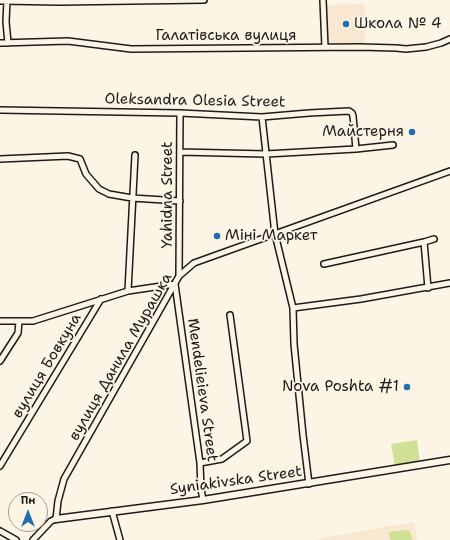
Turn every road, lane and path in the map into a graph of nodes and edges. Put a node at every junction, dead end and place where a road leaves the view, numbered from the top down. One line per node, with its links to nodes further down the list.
1 (204, 0): 4 (street)
2 (323, 0): 8 (street)
3 (0, 1): 4 (street)
4 (7, 1): 7 (street)
5 (450, 39): 8 (street, Галатівська вулиця)
6 (0, 43): 7 (street, Галатівська вулиця)
7 (8, 43): 8 (street, Галатівська вулиця)
8 (325, 47)
9 (0, 110): 10 (street, Oleksandra Olesia Street)
10 (180, 113): 11 (street, Oleksandra Olesia Street); 14 (street, Yahidna Street)
11 (262, 117): 13 (street, Oleksandra Olesia Street); 15 (street)
12 (393, 145): 13 (street)
13 (356, 148): 15 (street)
14 (180, 152): 15 (street); 20 (street, Yahidna Street)
15 (266, 154): 21 (street)
16 (134, 155): 19 (street)
17 (0, 159): 19 (street)
18 (450, 171): 21 (street, вулиця Данила Мурашка)
19 (132, 198): 20 (street); 29 (street)
20 (180, 201): 25 (street, Yahidna Street)
21 (275, 234): 25 (street, вулиця Данила Мурашка); 31 (street)
22 (434, 239): 23 (street)
23 (424, 242): 24 (street); 28 (street)
24 (324, 264)
25 (180, 276): 26 (street, вулиця Данила Мурашка)
26 (175, 284): 29 (street); 37 (street, Mendelieieva Street); 42 (street, вулиця Данила Мурашка)
27 (450, 284): 28 (street)
28 (428, 288): 31 (street)
29 (128, 291): 30 (street)
30 (102, 299): 34 (street); 38 (street, вулиця Бовкуна)
31 (293, 308): 39 (street)
32 (230, 315): 37 (street)
33 (0, 321): 34 (street)
34 (19, 321): 35 (street)
35 (0, 361)
36 (450, 460): 39 (street, Syniakivska Street)
37 (200, 463): 40 (street, Mendelieieva Street)
38 (0, 466)
39 (309, 484): 40 (street, Syniakivska Street)
40 (203, 500): 41 (street, Syniakivska Street)
41 (112, 511): 42 (street, Syniakivska Street); 46 (street)
42 (56, 519): 45 (street)
43 (0, 531): 44 (street)
44 (16, 540)
45 (33, 540)
46 (120, 540)

